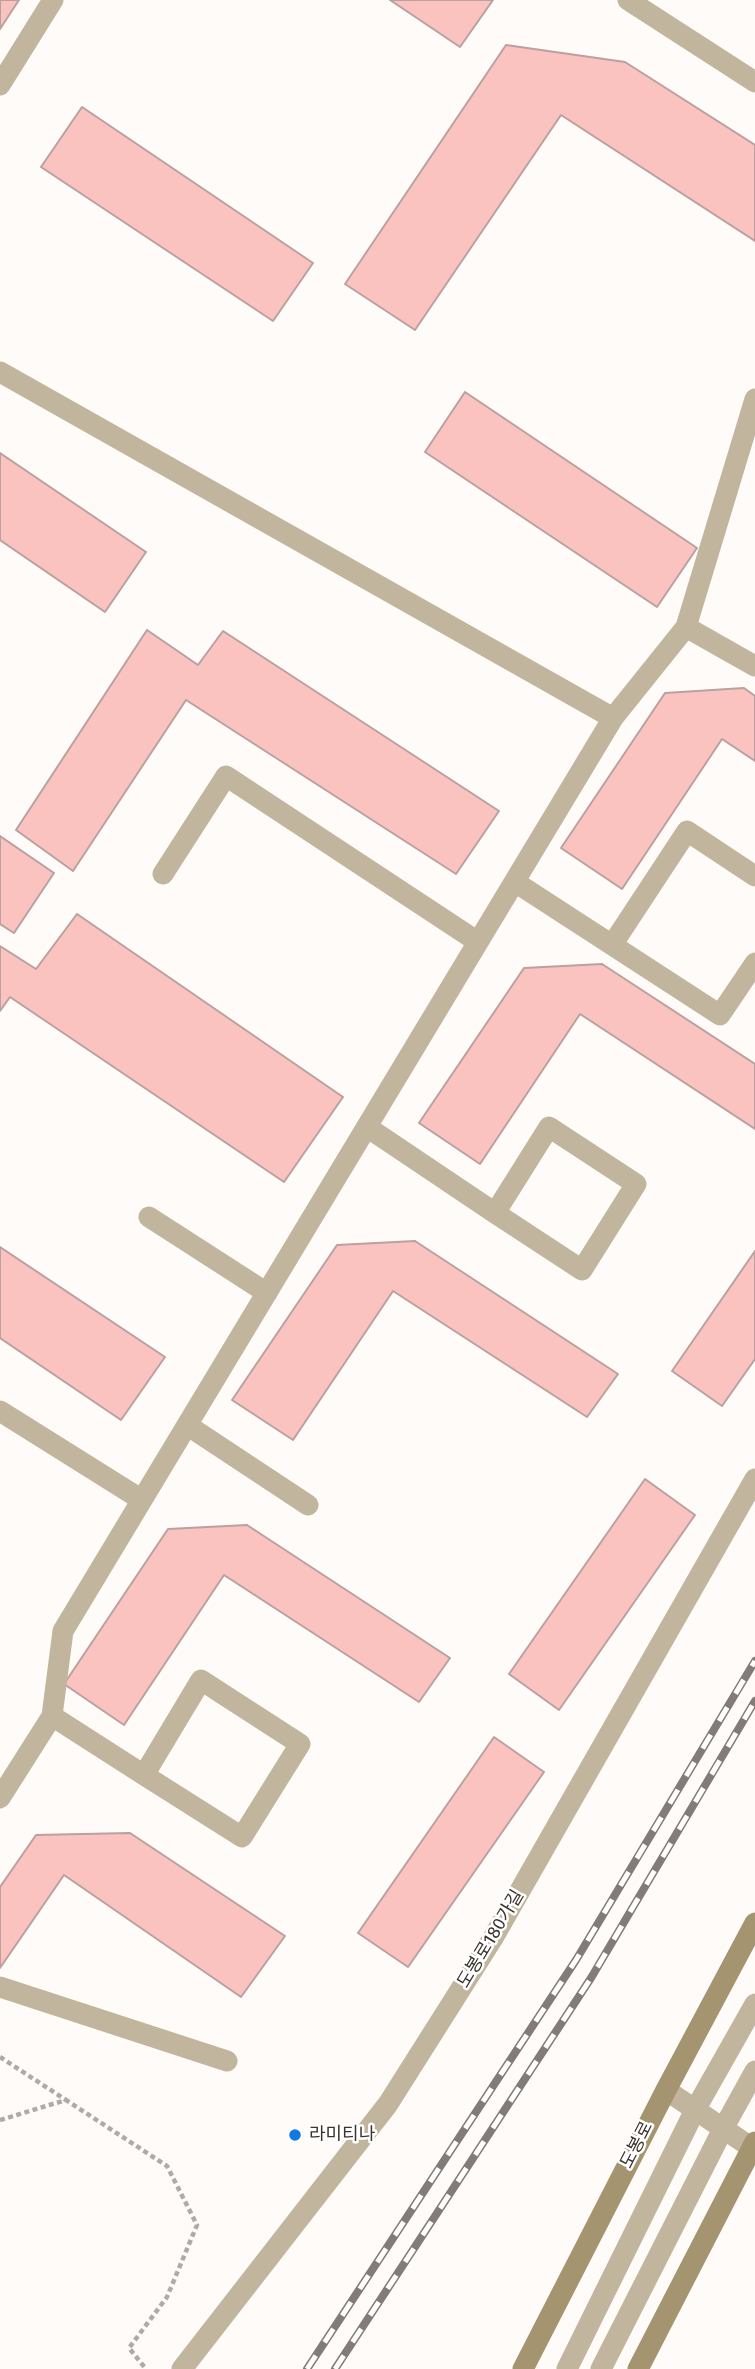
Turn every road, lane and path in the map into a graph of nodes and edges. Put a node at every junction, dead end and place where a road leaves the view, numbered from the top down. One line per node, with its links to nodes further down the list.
1 (53, 0): 4 (street)
2 (628, 0): 3 (street)
3 (755, 82)
4 (0, 85)
5 (0, 372): 9 (street)
6 (755, 398): 7 (street)
7 (686, 627): 8 (street); 9 (street)
8 (755, 666)
9 (613, 718): 12 (street)
10 (163, 874): 13 (street)
11 (755, 876): 14 (street)
12 (515, 882): 13 (street); 14 (street)
13 (478, 942): 16 (street)
14 (612, 945): 15 (street)
15 (755, 963)
16 (367, 1127): 17 (street); 19 (street)
17 (495, 1213): 17 (street)
18 (149, 1217): 19 (street)
19 (267, 1293): 21 (street)
20 (0, 1411): 23 (street)
21 (187, 1425): 23 (street); 24 (street)
22 (755, 1479): 41 (street, 도봉로180가길)
23 (142, 1500): 25 (street)
24 (308, 1505)
25 (52, 1716): 26 (street); 27 (street)
26 (144, 1775): 26 (street)
27 (0, 1798)
28 (755, 1923): 34 (main road, 도봉로)
29 (0, 1987): 32 (street)
30 (755, 2004): 36 (street)
31 (0, 2057): 35 (path)
32 (227, 2062)
33 (755, 2071): 38 (street)
34 (666, 2090): 36 (street); 42 (main road, 도봉로)
35 (66, 2100): 37 (path); 40 (path)
36 (695, 2110): 38 (street); 43 (street)
37 (0, 2120)
38 (723, 2129): 39 (street); 44 (street)
39 (754, 2147): 45 (main road)
40 (146, 2369)
41 (182, 2369)
42 (523, 2369)
43 (567, 2369)
44 (601, 2369)
45 (638, 2369)

